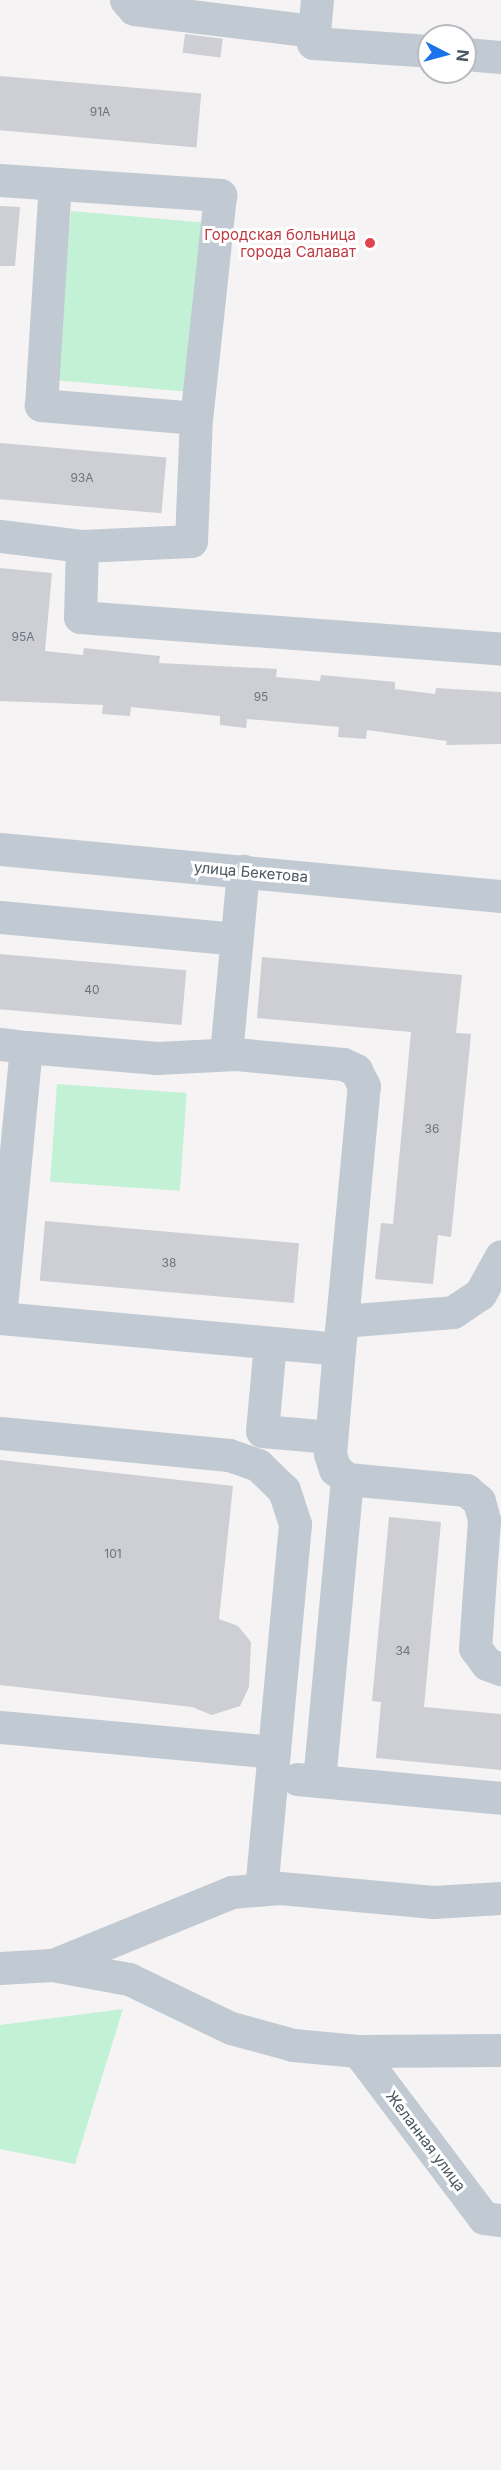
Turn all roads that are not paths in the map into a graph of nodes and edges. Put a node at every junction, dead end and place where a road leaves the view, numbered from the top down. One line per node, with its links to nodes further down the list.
1 (126, 0): 2 (street)
2 (316, 16): 3 (street)
3 (417, 50)
4 (477, 55): 5 (street)
5 (501, 57)
6 (0, 180): 7 (street)
7 (55, 185): 8 (street); 8 (street)
8 (196, 418): 10 (street)
9 (0, 536): 10 (street)
10 (82, 546): 11 (street)
11 (501, 649)
12 (0, 849): 13 (street, улица Бекетова)
13 (243, 871): 14 (street, улица Бекетова); 16 (street)
14 (501, 896)
15 (0, 917): 16 (street)
16 (236, 939): 18 (street)
17 (13, 1045): 18 (street); 20 (street)
18 (226, 1054): 21 (street)
19 (501, 1256): 21 (street)
20 (0, 1318): 22 (street)
21 (341, 1335): 22 (street); 25 (street)
22 (270, 1343): 23 (street)
23 (262, 1431): 25 (street); 26 (street)
24 (0, 1433): 26 (street)
25 (332, 1437): 27 (street)
26 (229, 1455): 30 (street)
27 (347, 1479): 28 (street); 31 (street)
28 (501, 1669)
29 (0, 1726): 30 (street)
30 (273, 1764): 31 (street); 33 (street)
31 (318, 1781): 32 (street)
32 (501, 1798)
33 (261, 1888): 34 (street); 35 (street)
34 (501, 1898)
35 (52, 1965): 36 (street); 38 (street)
36 (0, 1968)
37 (501, 2050): 38 (street)
38 (358, 2051): 39 (street, Желанная улица)
39 (501, 2220)

